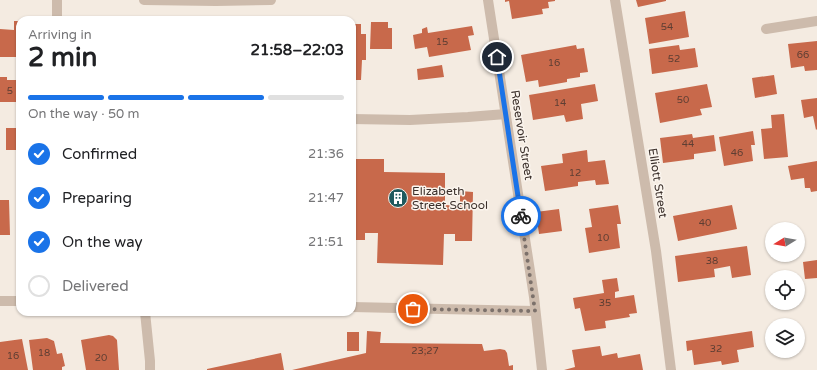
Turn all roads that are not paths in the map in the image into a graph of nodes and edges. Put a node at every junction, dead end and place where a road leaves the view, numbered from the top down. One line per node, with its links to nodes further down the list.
1 (57, 0): 6 (street)
2 (144, 0): 3 (street)
3 (271, 0)
4 (488, 0): 9 (street, Reservoir Street)
5 (615, 0): 18 (street, Elliott Street)
6 (57, 16)
7 (817, 21): 8 (street)
8 (766, 29)
9 (506, 114): 10 (street); 14 (street, Reservoir Street)
10 (356, 119)
11 (0, 301): 12 (street)
12 (16, 301)
13 (356, 307): 14 (street)
14 (535, 311): 17 (street, Reservoir Street)
15 (145, 316): 16 (street)
16 (150, 370)
17 (542, 370)
18 (671, 370)

